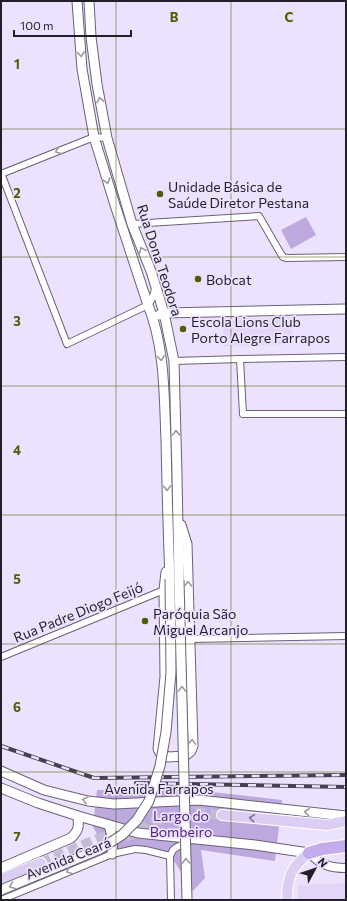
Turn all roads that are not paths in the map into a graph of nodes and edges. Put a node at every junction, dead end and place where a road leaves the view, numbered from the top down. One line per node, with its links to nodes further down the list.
1 (77, 1): 3 (main road, Rua Dona Teodora)
2 (89, 1): 4 (main road, Rua Dona Teodora)
3 (79, 37): 4 (main road); 5 (main road, Rua Dona Teodora, one-way to 5)
4 (91, 37): 6 (main road, Rua Dona Teodora, one-way to 4)
5 (94, 137): 6 (street); 7 (street, one-way to 7); 11 (main road, Rua Dona Teodora, one-way to 11)
6 (107, 138): 8 (main road, Rua Dona Teodora)
7 (1, 174): 11 (street)
8 (132, 224): 9 (street); 10 (main road, Rua Dona Teodora, one-way to 8)
9 (346, 257)
10 (155, 287): 11 (street); 13 (main road, Rua Dona Teodora)
11 (148, 305): 14 (main road, Rua Dona Teodora)
12 (346, 309): 13 (main road)
13 (164, 313): 14 (main road); 17 (main road, Rua Dona Teodora)
14 (154, 320): 20 (main road, Rua Dona Teodora, one-way to 20)
15 (346, 357): 16 (street)
16 (240, 359): 17 (street); 18 (street)
17 (174, 361): 19 (main road, Rua Dona Teodora, one-way to 17)
18 (346, 414)
19 (178, 514): 21 (main road, Rua Dona Teodora); 24 (main road, one-way to 19)
20 (168, 544): 21 (main road, Rua Dona Teodora); 22 (main road)
21 (174, 580): 42 (main road, one-way to 42, bridge); 45 (main road, one-way to 21, bridge)
22 (164, 590): 24 (main road, one-way to 24); 25 (street, Rua Padre Diogo Feijó)
23 (346, 636): 24 (street)
24 (190, 639)
25 (1, 657)
26 (1, 771): 30 (main road, Avenida Farrapos, one-way to 26)
27 (1, 788): 29 (main road)
28 (222, 815): 31 (main road, Avenida Farrapos, one-way to 28)
29 (78, 816): 32 (main road); 39 (main road, Avenida Ceará)
30 (346, 816)
31 (346, 821)
32 (109, 825): 33 (main road); 36 (main road)
33 (199, 839): 35 (main road); 37 (street)
34 (346, 846): 35 (highway)
35 (309, 853): 40 (street); 46 (main road)
36 (112, 854): 37 (street, Avenida Ceará); 43 (street, Avenida Ceará, one-way to 43)
37 (170, 856): 44 (street)
38 (41, 864): 41 (main road, Avenida Ceará)
39 (1, 868)
40 (346, 868)
41 (1, 879)
42 (1, 890)
43 (1, 900)
44 (171, 900)
45 (187, 900)
46 (286, 900)

